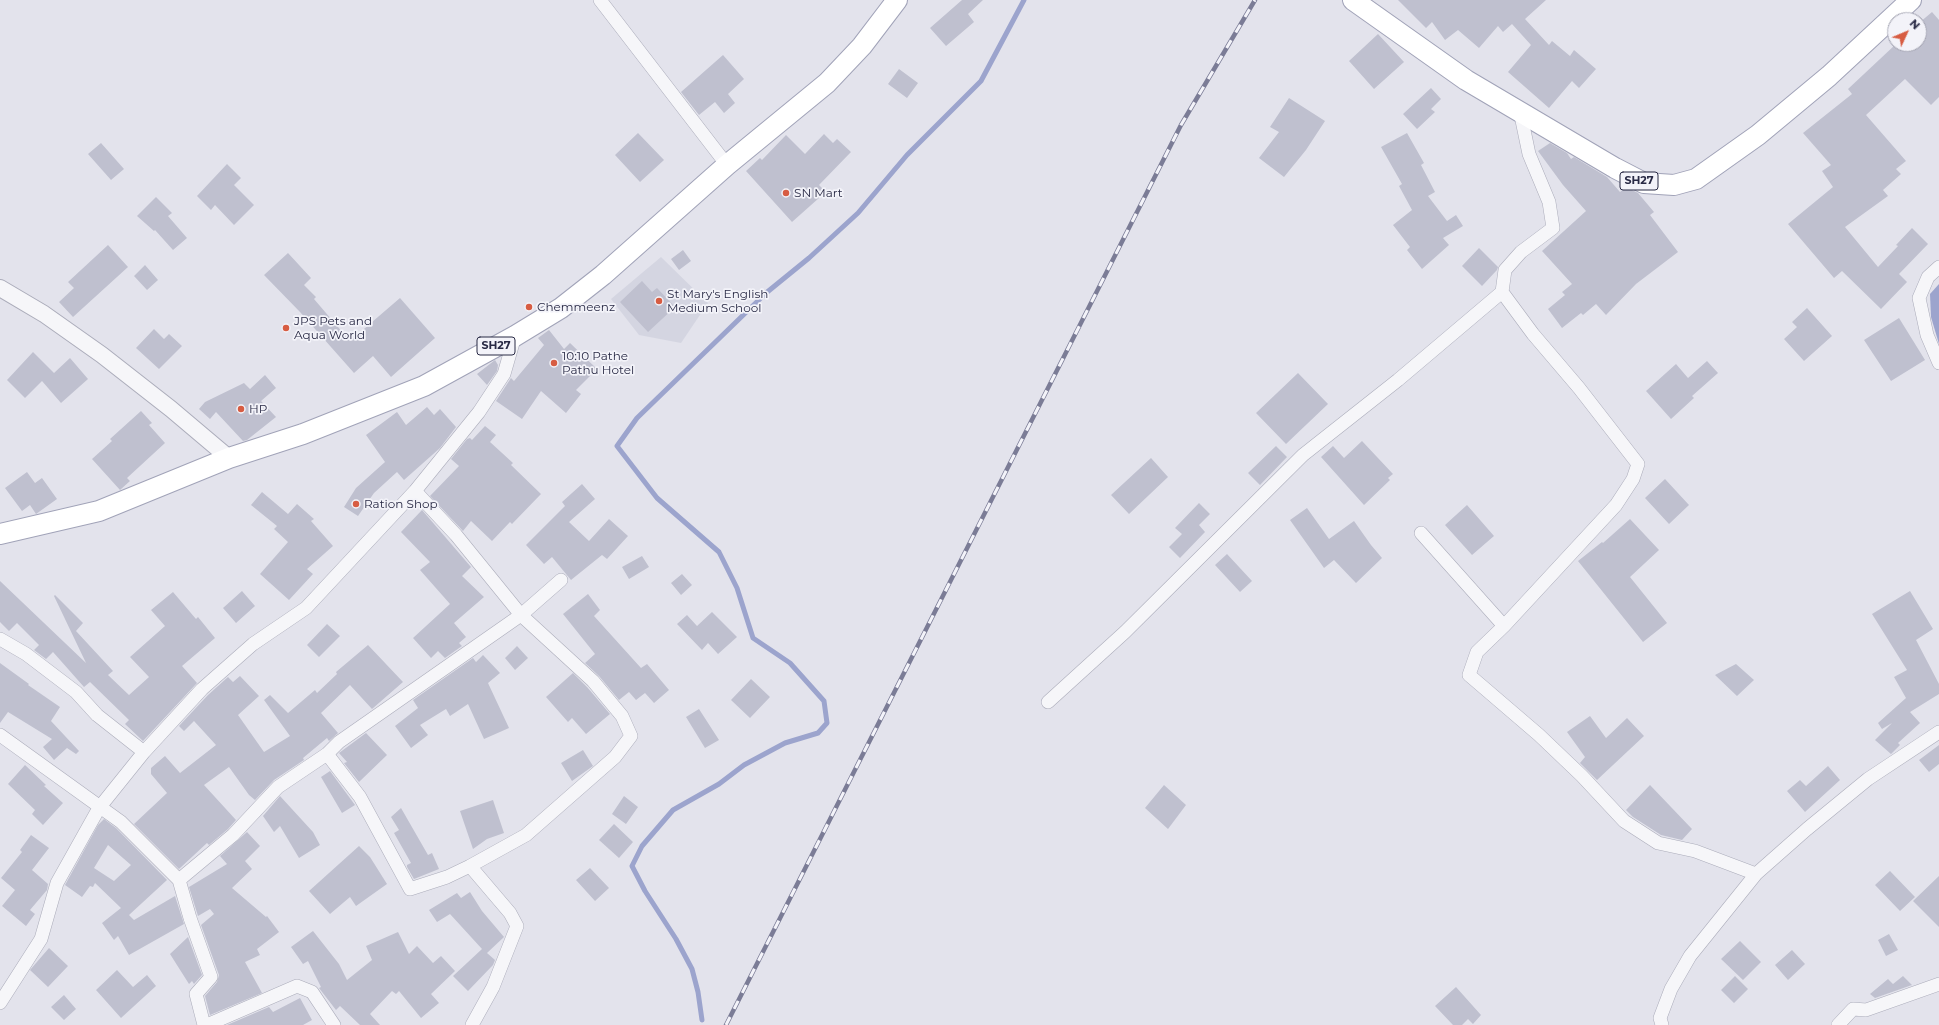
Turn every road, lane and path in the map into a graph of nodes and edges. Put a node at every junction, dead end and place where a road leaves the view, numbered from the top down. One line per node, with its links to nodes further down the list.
1 (600, 0): 6 (street)
2 (897, 0): 6 (main road, SH27)
3 (1354, 0): 5 (main road, SH27)
4 (1911, 0): 5 (main road, SH27)
5 (1520, 111): 9 (street)
6 (727, 165): 10 (main road, SH27)
7 (1939, 267): 11 (street)
8 (0, 288): 12 (street)
9 (1502, 292): 18 (street); 20 (street)
10 (515, 336): 12 (main road, SH27); 13 (street)
11 (1939, 363)
12 (229, 458): 15 (main road, SH27)
13 (415, 492): 17 (street); 23 (street)
14 (1421, 533): 18 (street)
15 (0, 534)
16 (561, 580): 17 (street)
17 (521, 615): 24 (street); 26 (street)
18 (1504, 626): 27 (street)
19 (0, 639): 23 (street)
20 (1048, 702)
21 (1939, 732): 27 (street)
22 (0, 735): 25 (street)
23 (144, 752): 25 (street)
24 (327, 754): 26 (street); 28 (street)
25 (99, 808): 28 (street); 30 (street)
26 (470, 866): 33 (street)
27 (1756, 874): 34 (street)
28 (178, 880): 31 (street)
29 (1939, 984): 35 (street)
30 (0, 1003)
31 (206, 1025): 32 (street)
32 (334, 1025)
33 (472, 1025)
34 (1662, 1025)
35 (1838, 1025)

